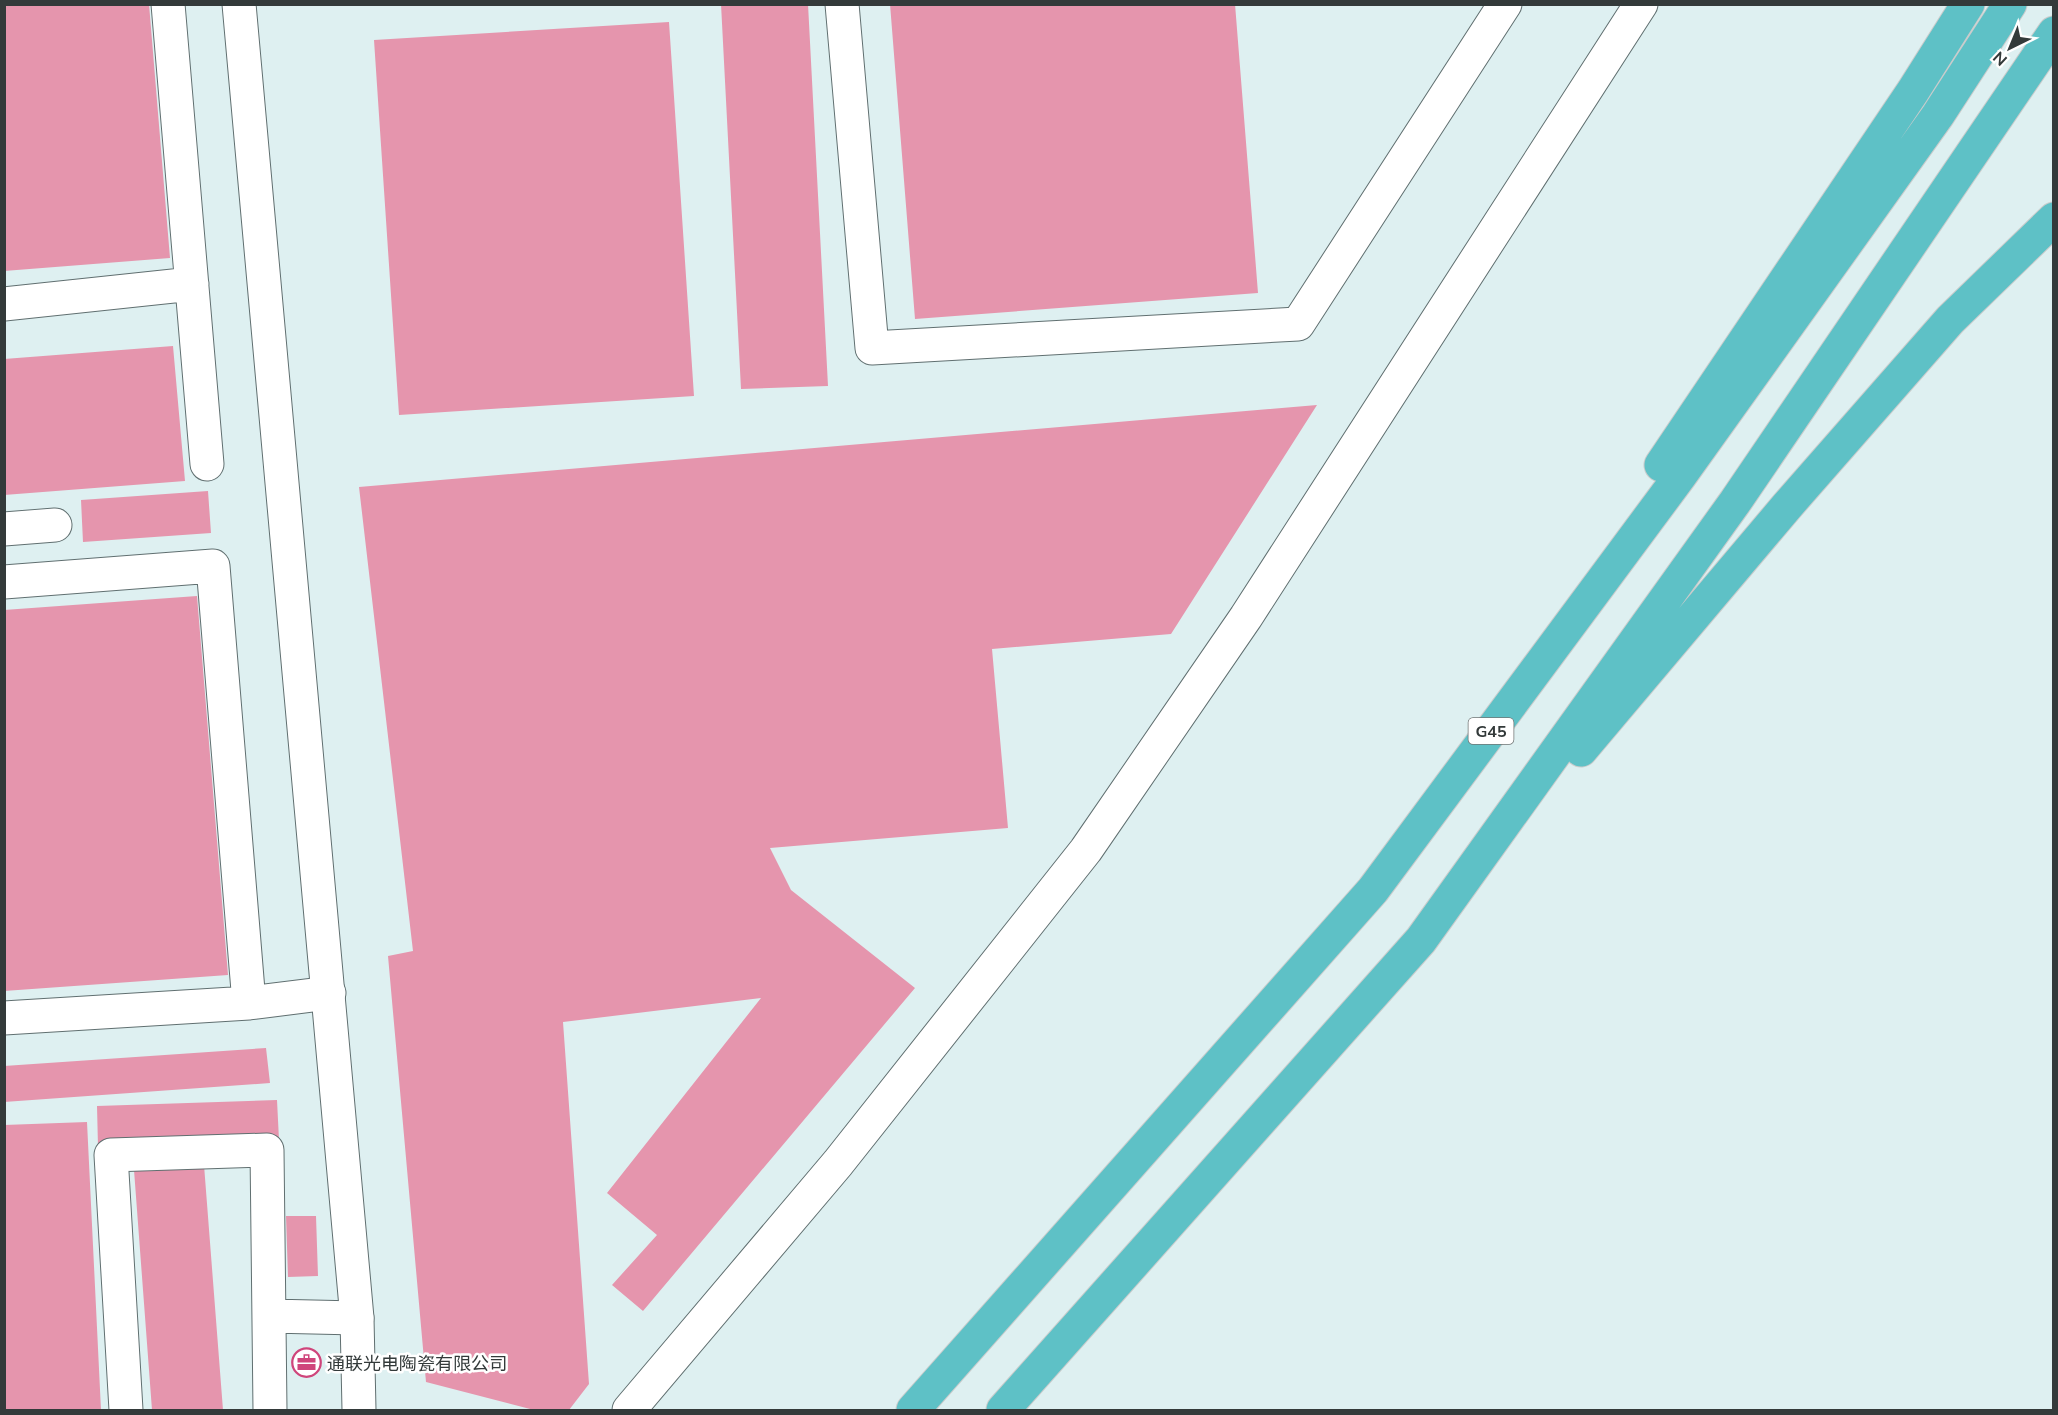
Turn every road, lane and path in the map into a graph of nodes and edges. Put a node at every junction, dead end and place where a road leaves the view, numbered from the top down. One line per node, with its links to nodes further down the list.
1 (168, 4): 10 (street)
2 (239, 4): 18 (street)
3 (842, 4): 4 (street)
4 (1505, 4)
5 (1641, 4): 26 (street)
6 (1968, 4): 16 (highway)
7 (2010, 4): 16 (highway, G45)
8 (2054, 33): 17 (highway)
9 (2054, 219): 17 (highway)
10 (192, 284): 11 (street); 12 (street)
11 (4, 304)
12 (207, 464)
13 (55, 525): 14 (street)
14 (4, 529)
15 (4, 582): 19 (street)
16 (1373, 890): 27 (highway, G45)
17 (1421, 940): 28 (highway)
18 (329, 993): 19 (street); 22 (street)
19 (249, 1003): 20 (street)
20 (4, 1018)
21 (269, 1316): 22 (street); 23 (street); 24 (street)
22 (357, 1318): 25 (street)
23 (126, 1410)
24 (270, 1410)
25 (359, 1410)
26 (629, 1410)
27 (914, 1410)
28 (1003, 1410)

